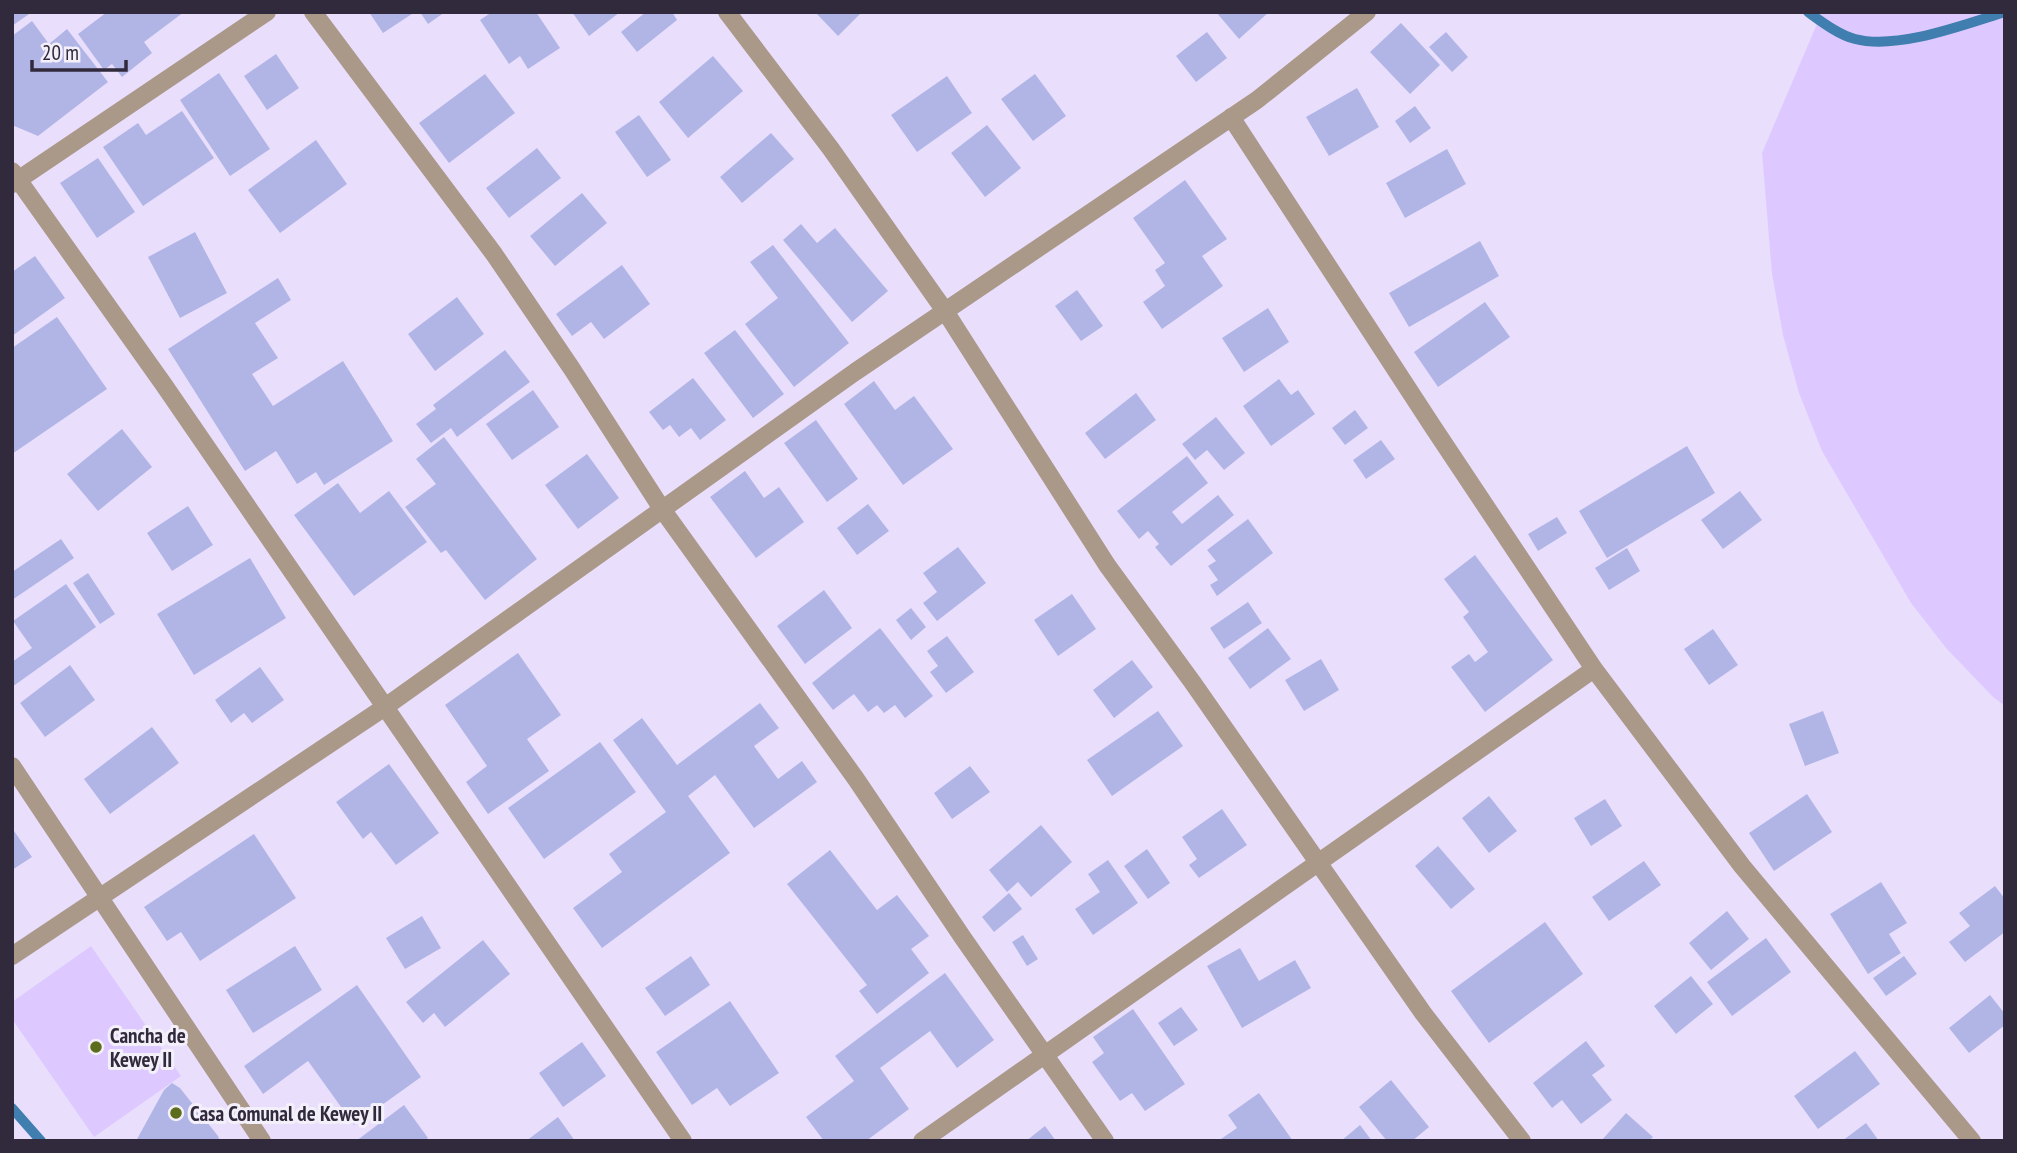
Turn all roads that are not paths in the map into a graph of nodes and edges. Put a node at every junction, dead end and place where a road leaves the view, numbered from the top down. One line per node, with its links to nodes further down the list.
1 (267, 12): 6 (street)
2 (313, 12): 8 (street)
3 (727, 12): 7 (street)
4 (1367, 12): 5 (street)
5 (1231, 117): 7 (street); 9 (street)
6 (14, 178): 10 (street)
7 (945, 311): 8 (street); 12 (street)
8 (662, 509): 10 (street); 15 (street)
9 (1594, 669): 12 (street); 21 (street)
10 (385, 707): 13 (street); 17 (street)
11 (12, 766): 13 (street)
12 (1318, 863): 15 (street); 20 (street)
13 (101, 897): 14 (street); 16 (street)
14 (12, 956)
15 (1045, 1055): 18 (street); 19 (street)
16 (262, 1141)
17 (683, 1141)
18 (922, 1141)
19 (1105, 1141)
20 (1522, 1141)
21 (1972, 1141)

